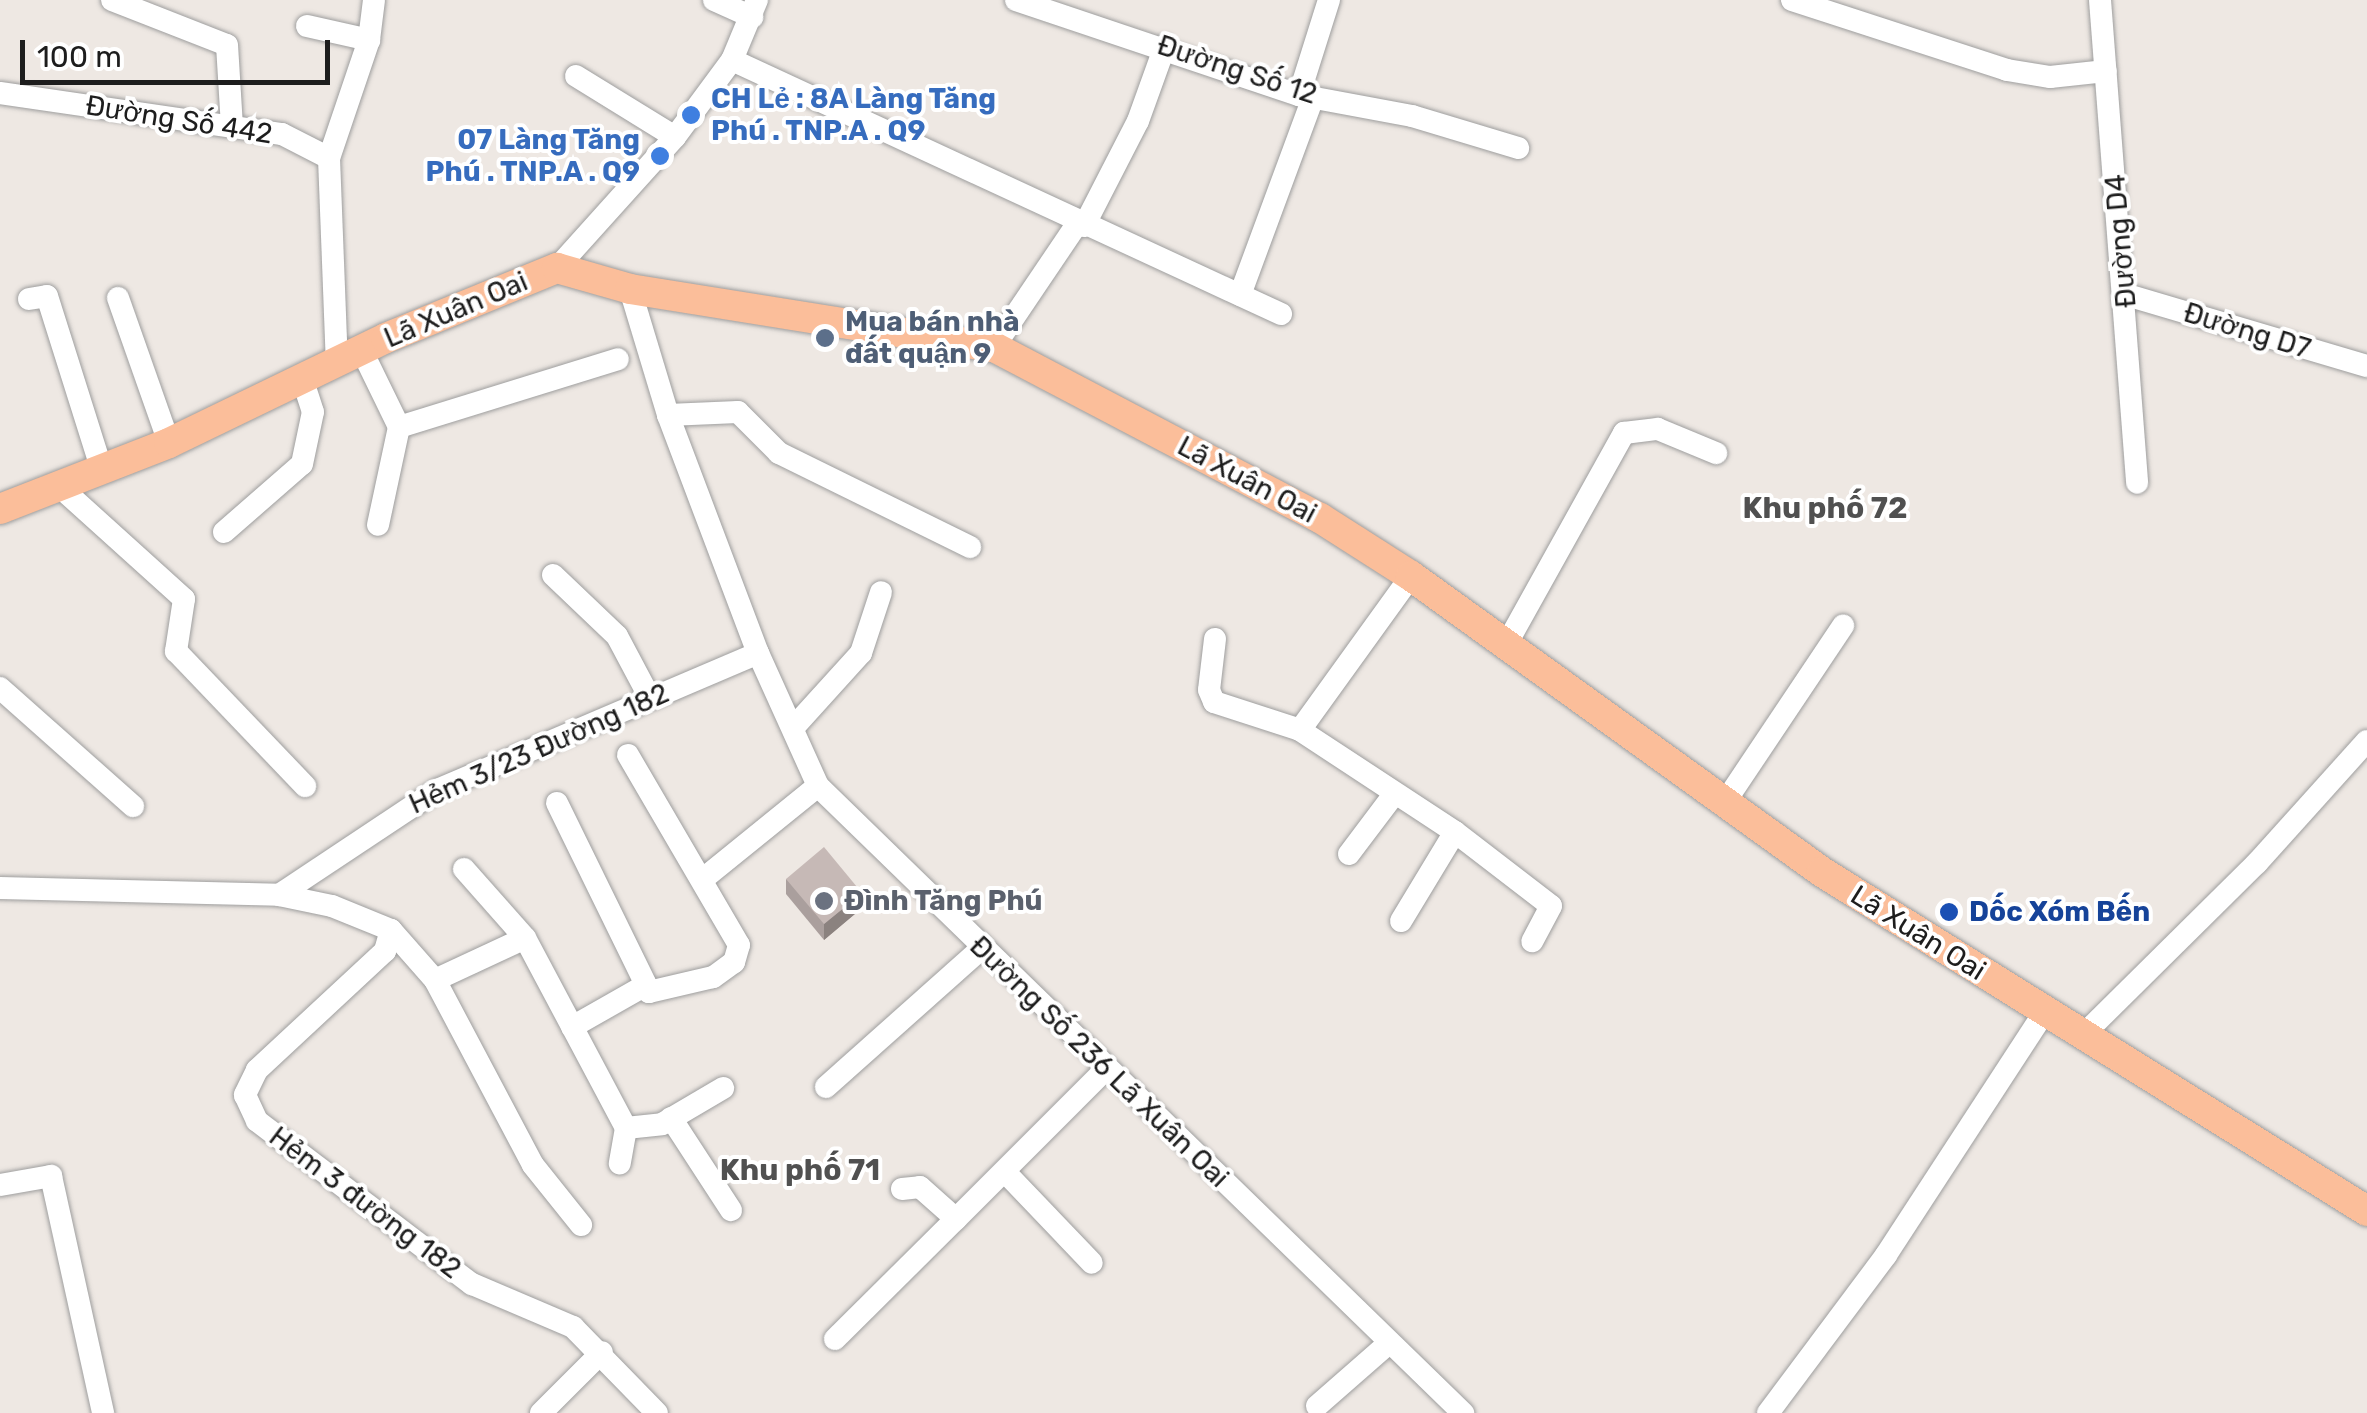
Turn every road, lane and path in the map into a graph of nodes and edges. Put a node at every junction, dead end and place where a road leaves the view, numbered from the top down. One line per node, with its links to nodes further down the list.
1 (112, 0): 17 (street)
2 (374, 0): 10 (street)
3 (714, 0): 8 (street)
4 (1016, 0): 11 (street, Đường Số 12)
5 (1329, 0): 16 (street)
6 (1792, 0): 13 (street)
7 (2100, 0): 13 (street, Đường D4)
8 (754, 9): 12 (street)
9 (306, 26): 10 (street)
10 (369, 40): 20 (street)
11 (1165, 46): 16 (street, Đường Số 12); 21 (street)
12 (732, 60): 18 (street); 21 (street)
13 (2106, 71): 25 (street, Đường D4)
14 (576, 76): 18 (street)
15 (0, 92): 17 (street, Đường Số 442)
16 (1306, 96): 19 (street, Đường Số 12); 24 (street)
17 (232, 127): 20 (street, Đường Số 442)
18 (675, 137): 22 (street)
19 (1518, 148)
20 (329, 158): 30 (street)
21 (1080, 225): 24 (street); 29 (street)
22 (557, 268): 23 (main road, Lã Xuân Oai); 30 (main road, Lã Xuân Oai)
23 (630, 289): 29 (main road, Lã Xuân Oai); 34 (street, Đường Số 236 Lã Xuân Oai)
24 (1240, 295): 28 (street)
25 (2127, 295): 32 (street, Đường D7); 39 (street, Đường D4)
26 (118, 298): 36 (street)
27 (30, 299): 38 (street)
28 (1281, 314)
29 (994, 347): 46 (main road, Lã Xuân Oai)
30 (350, 357): 33 (main road, Lã Xuân Oai); 35 (street)
31 (618, 358): 35 (street)
32 (2367, 366)
33 (304, 381): 36 (main road, Lã Xuân Oai); 43 (street)
34 (668, 415): 44 (street); 51 (street, Đường Số 236 Lã Xuân Oai)
35 (399, 427): 42 (street)
36 (170, 443): 38 (main road, Lã Xuân Oai)
37 (1716, 453): 50 (street)
38 (102, 470): 40 (main road, Lã Xuân Oai)
39 (2137, 483)
40 (60, 487): 41 (main road, Lã Xuân Oai); 58 (street)
41 (0, 509)
42 (378, 525)
43 (224, 532)
44 (970, 547)
45 (552, 575): 53 (street)
46 (1411, 576): 50 (main road, Lã Xuân Oai); 55 (street)
47 (881, 592): 54 (street)
48 (1843, 626): 62 (street)
49 (1215, 639): 55 (street)
50 (1506, 645): 62 (main road, Lã Xuân Oai)
51 (758, 653): 53 (street, Hẻm 3/23 Đường 182); 54 (street, Đường Số 236 Lã Xuân Oai)
52 (0, 688): 63 (street)
53 (650, 698): 69 (street, Hẻm 3/23 Đường 182)
54 (793, 728): 59 (street, Đường Số 236 Lã Xuân Oai)
55 (1300, 730): 60 (street)
56 (2367, 741): 79 (street)
57 (628, 755): 67 (street)
58 (305, 786)
59 (818, 786): 67 (street); 74 (street, Đường Số 236 Lã Xuân Oai)
60 (1396, 793): 64 (street); 65 (street)
61 (557, 804): 76 (street)
62 (1724, 805): 77 (main road, Lã Xuân Oai)
63 (133, 806)
64 (1455, 832): 70 (street); 73 (street)
65 (1349, 854)
66 (464, 869): 72 (street)
67 (703, 879): 76 (street)
68 (0, 888): 69 (street)
69 (279, 895): 71 (street)
70 (1401, 920)
71 (391, 930): 75 (street); 96 (street, Hẻm 3 đường 182)
72 (525, 938): 75 (street); 78 (street)
73 (1532, 942)
74 (981, 949): 80 (street, Đường Số 236 Lã Xuân Oai); 81 (street)
75 (436, 980): 92 (street)
76 (646, 985): 78 (street)
77 (2044, 1013): 79 (main road, Lã Xuân Oai); 102 (street)
78 (572, 1028): 84 (street)
79 (2082, 1036): 90 (main road, Lã Xuân Oai)
80 (1106, 1069): 86 (street); 95 (street, Đường Số 236 Lã Xuân Oai)
81 (826, 1087)
82 (724, 1088): 83 (street)
83 (672, 1118): 84 (street); 89 (street)
84 (626, 1128): 85 (street)
85 (620, 1163)
86 (1006, 1173): 91 (street); 93 (street)
87 (0, 1185): 98 (street)
88 (902, 1190): 91 (street)
89 (731, 1210)
90 (2367, 1211)
91 (956, 1220): 94 (street)
92 (581, 1225)
93 (1092, 1263)
94 (835, 1339)
95 (1389, 1342): 97 (street); 101 (street, Đường Số 236 Lã Xuân Oai)
96 (602, 1352): 99 (street); 100 (street, Hẻm 3 đường 182)
97 (1317, 1406)
98 (103, 1413)
99 (540, 1413)
100 (657, 1413)
101 (1462, 1413)
102 (1768, 1413)

